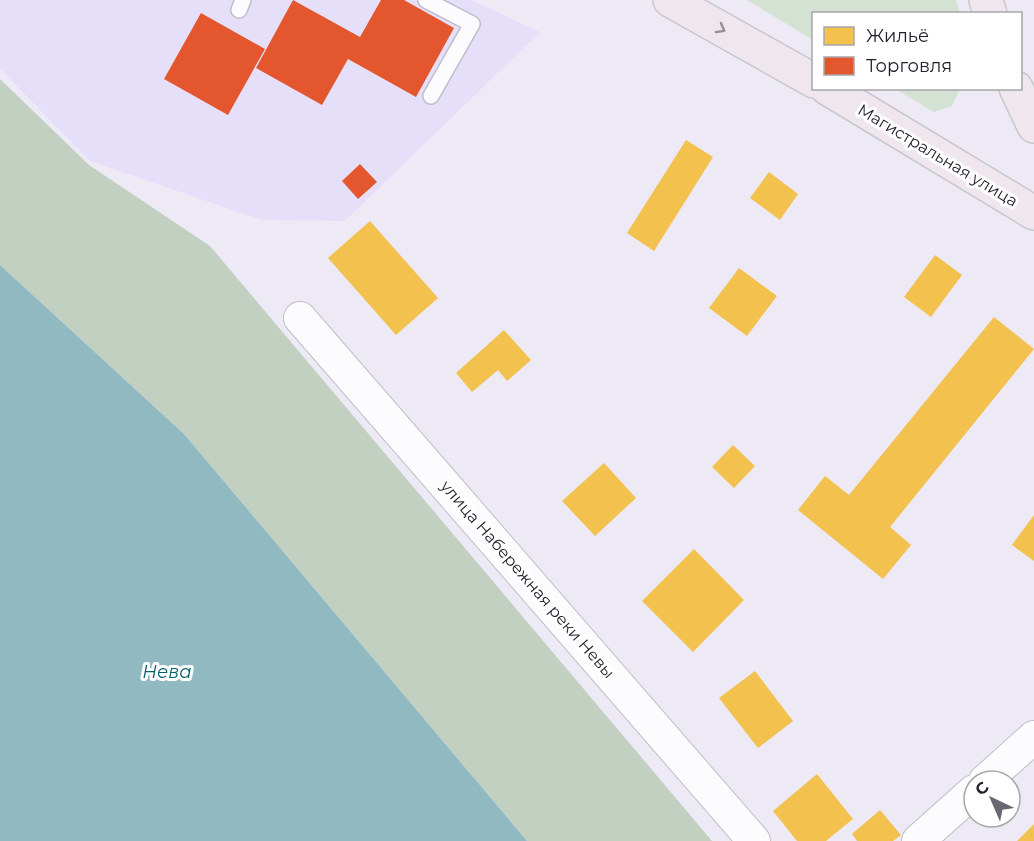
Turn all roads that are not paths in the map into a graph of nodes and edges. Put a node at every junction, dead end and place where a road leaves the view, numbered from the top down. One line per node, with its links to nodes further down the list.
1 (426, 0): 6 (lane)
2 (670, 0): 3 (main road, one-way to 3)
3 (812, 80)
4 (1017, 90): 7 (main road)
5 (834, 92): 8 (main road, Магистральная улица)
6 (431, 96)
7 (1034, 126)
8 (1034, 213)
9 (300, 318): 13 (street, улица Набережная реки Невы)
10 (1034, 737): 11 (street)
11 (998, 769)
12 (962, 802): 14 (street)
13 (754, 841)
14 (918, 841)

